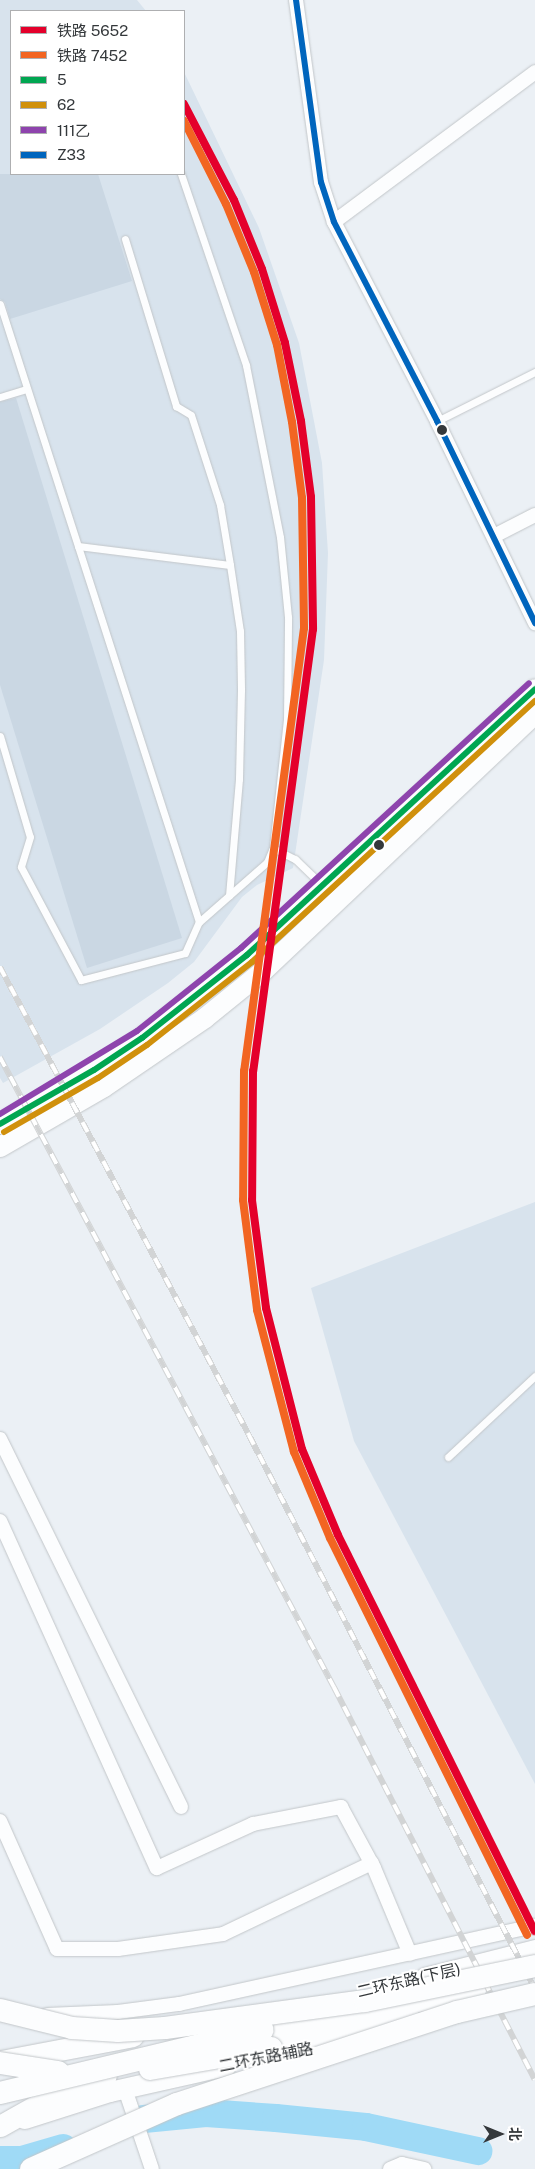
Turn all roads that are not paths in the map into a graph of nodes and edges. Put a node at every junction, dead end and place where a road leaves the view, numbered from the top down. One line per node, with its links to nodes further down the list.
1 (296, 0): 4 (street)
2 (535, 72): 4 (street)
3 (180, 175): 19 (lane)
4 (334, 222): 10 (street)
5 (125, 239): 14 (lane)
6 (0, 304): 8 (lane)
7 (535, 372): 10 (lane)
8 (27, 389): 9 (lane); 13 (lane)
9 (0, 397)
10 (437, 420): 12 (street)
11 (534, 514): 12 (street)
12 (494, 536): 15 (street)
13 (78, 546): 14 (lane); 22 (lane)
14 (230, 565): 21 (lane)
15 (535, 624)
16 (535, 689): 20 (main road)
17 (535, 714): 24 (main road)
18 (0, 736): 22 (lane)
19 (273, 848): 20 (lane); 21 (lane)
20 (323, 885): 23 (main road)
21 (229, 896): 22 (lane)
22 (199, 922)
23 (0, 1124)
24 (0, 1147)
25 (535, 1376): 27 (lane)
26 (0, 1439): 29 (street)
27 (448, 1457)
28 (0, 1521): 31 (street)
29 (181, 1807)
30 (0, 1821): 31 (street)
31 (372, 1863): 34 (street)
32 (535, 1926): 34 (street)
33 (535, 1950): 40 (main road, 二环东路(下层))
34 (410, 1954): 41 (street)
35 (535, 1966): 37 (highway, bridge)
36 (535, 1973): 44 (main road, 二环东路(下层))
37 (431, 1988): 41 (highway, bridge); 47 (highway, bridge)
38 (535, 1994): 42 (highway, bridge)
39 (535, 2000): 48 (main road, 二环东路辅路)
40 (283, 2007): 43 (main road); 45 (main road)
41 (0, 2012)
42 (457, 2012): 45 (highway, bridge); 51 (highway, bridge)
43 (0, 2020)
44 (292, 2028): 46 (main road); 49 (main road)
45 (0, 2062)
46 (0, 2085)
47 (0, 2093)
48 (127, 2095): 50 (main road, 二环东路辅路); 52 (street)
49 (0, 2126)
50 (0, 2130)
51 (31, 2169)
52 (152, 2169)
53 (390, 2169): 54 (street)
54 (424, 2169)

